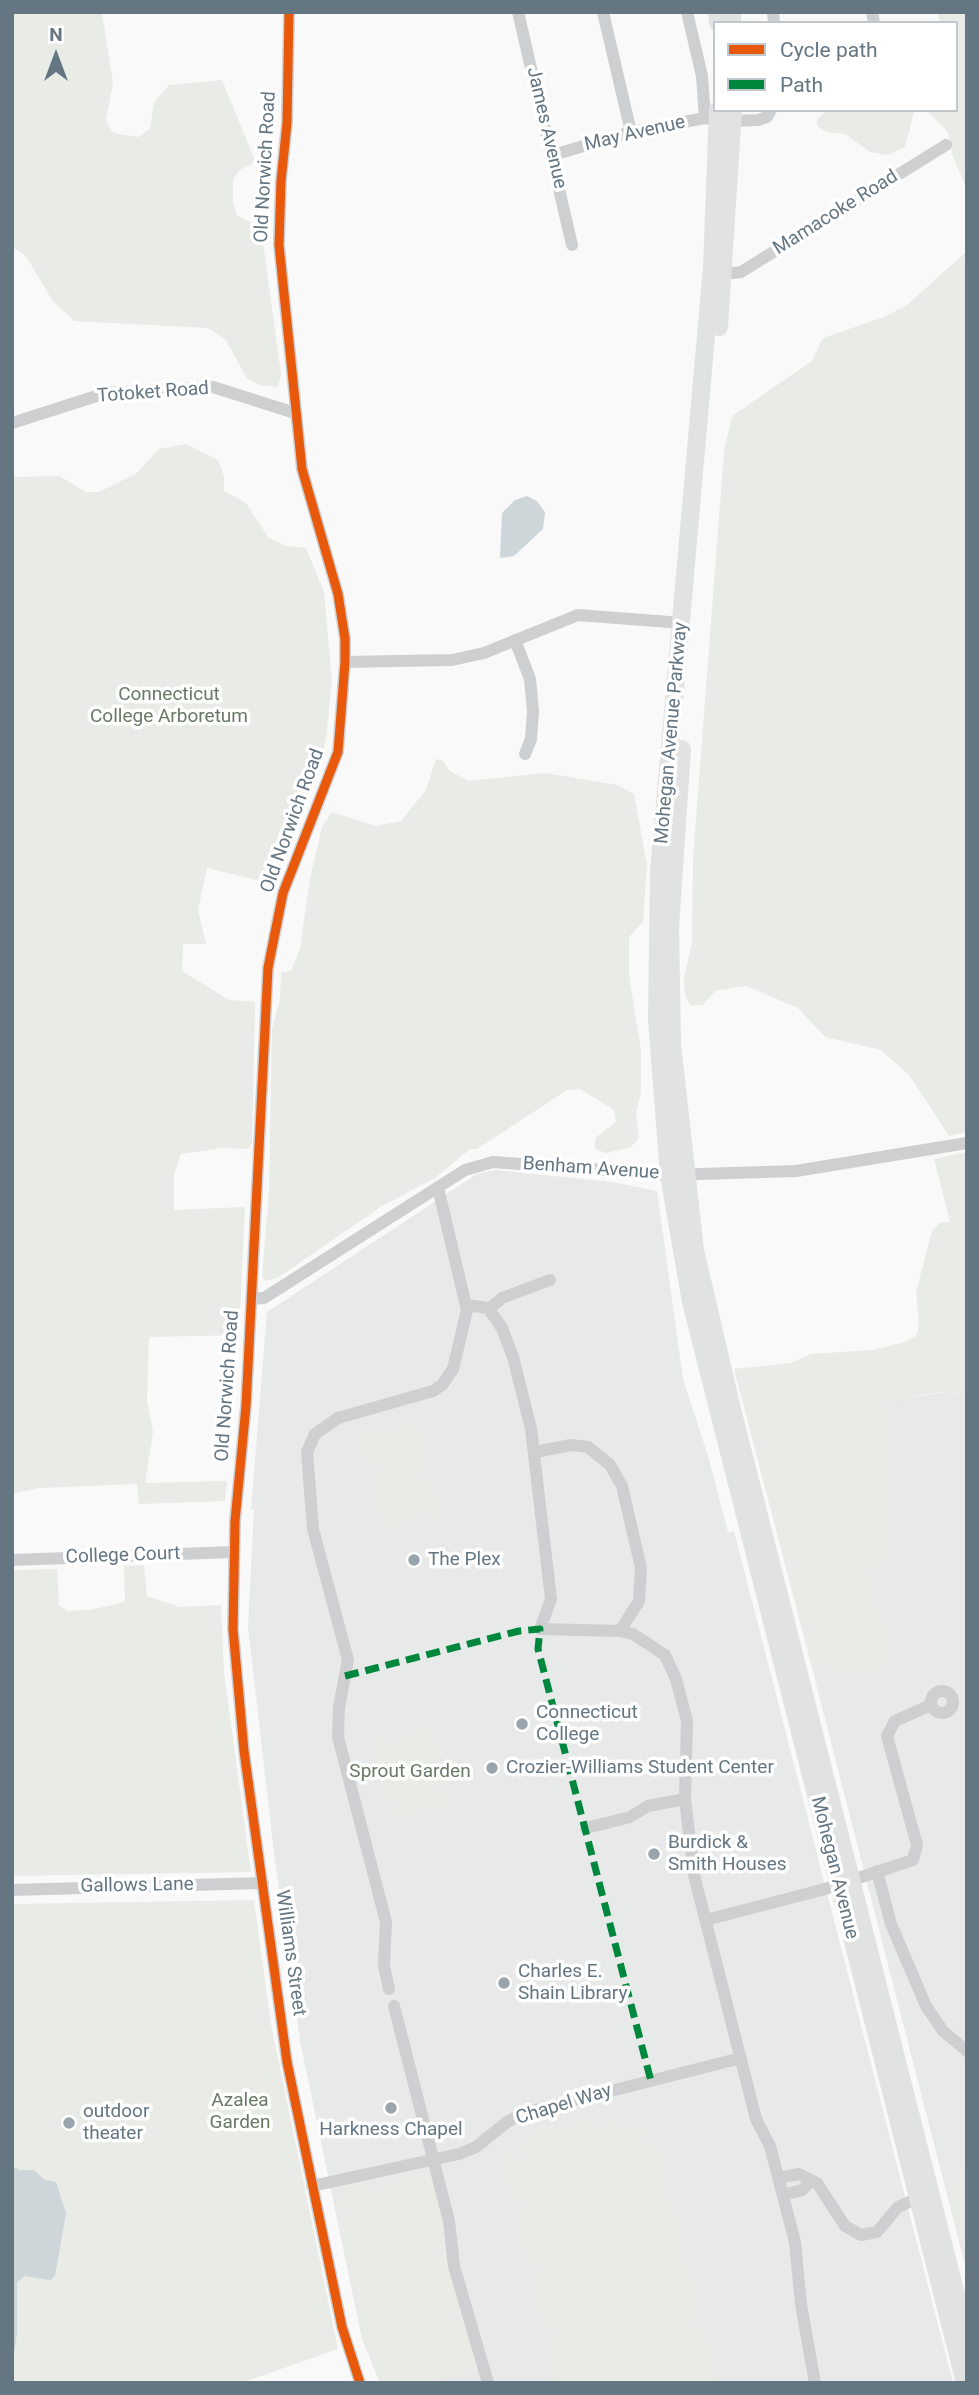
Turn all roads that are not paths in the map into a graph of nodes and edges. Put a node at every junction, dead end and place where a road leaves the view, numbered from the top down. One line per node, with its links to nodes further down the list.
1 (289, 12): 13 (street, Old Norwich Road)
2 (518, 12): 10 (street, James Avenue)
3 (603, 12): 8 (street)
4 (687, 12): 5 (street)
5 (713, 98)
6 (770, 112): 7 (street, May Avenue)
7 (722, 116): 8 (street, May Avenue); 12 (highway, Mohegan Avenue Parkway); 15 (highway, Mohegan Avenue Parkway)
8 (631, 132): 10 (street, May Avenue)
9 (946, 145): 12 (street, Mamacoke Road)
10 (553, 155): 11 (street, James Avenue)
11 (572, 245)
12 (724, 274): 20 (highway, Mohegan Avenue Parkway)
13 (295, 414): 14 (street, Totoket Road); 17 (street, Old Norwich Road)
14 (12, 423)
15 (682, 623): 16 (street); 20 (highway, Mohegan Avenue Parkway)
16 (515, 639): 17 (street); 18 (street)
17 (345, 662): 23 (street, Old Norwich Road)
18 (525, 754)
19 (967, 1143): 20 (street, Benham Avenue)
20 (677, 1175): 21 (street, Benham Avenue); 26 (highway, Mohegan Avenue Parkway)
21 (438, 1188): 23 (street, Benham Avenue); 24 (street)
22 (550, 1280): 25 (street)
23 (251, 1299): 28 (street, Old Norwich Road)
24 (466, 1305): 25 (street); 40 (street)
25 (489, 1309): 27 (street)
26 (711, 1352): 36 (highway, Mohegan Avenue)
27 (535, 1452): 31 (street); 31 (street)
28 (235, 1521): 29 (street, Williams Street)
29 (234, 1552): 30 (street, College Court); 37 (street, Williams Street)
30 (12, 1560)
31 (620, 1631): 33 (street)
32 (931, 1705): 35 (street)
33 (685, 1799): 34 (street); 39 (street)
34 (586, 1828)
35 (877, 1871): 36 (street); 42 (street)
36 (846, 1881): 39 (street); 49 (highway, Mohegan Avenue)
37 (263, 1883): 38 (street, Gallows Lane); 47 (street, Williams Street)
38 (12, 1889)
39 (706, 1920): 43 (street)
40 (389, 1989)
41 (394, 2006): 44 (street)
42 (967, 2051)
43 (741, 2058): 44 (street, Chapel Way); 45 (street)
44 (433, 2160): 47 (street, Chapel Way); 52 (street)
45 (778, 2178): 46 (street); 48 (street)
46 (811, 2181): 48 (street); 49 (street)
47 (313, 2186): 51 (street, Williams Street)
48 (783, 2195): 53 (street)
49 (924, 2196): 50 (highway, Mohegan Avenue); 54 (highway, Mohegan Avenue)
50 (967, 2338)
51 (360, 2383)
52 (488, 2383)
53 (815, 2383)
54 (965, 2383)

